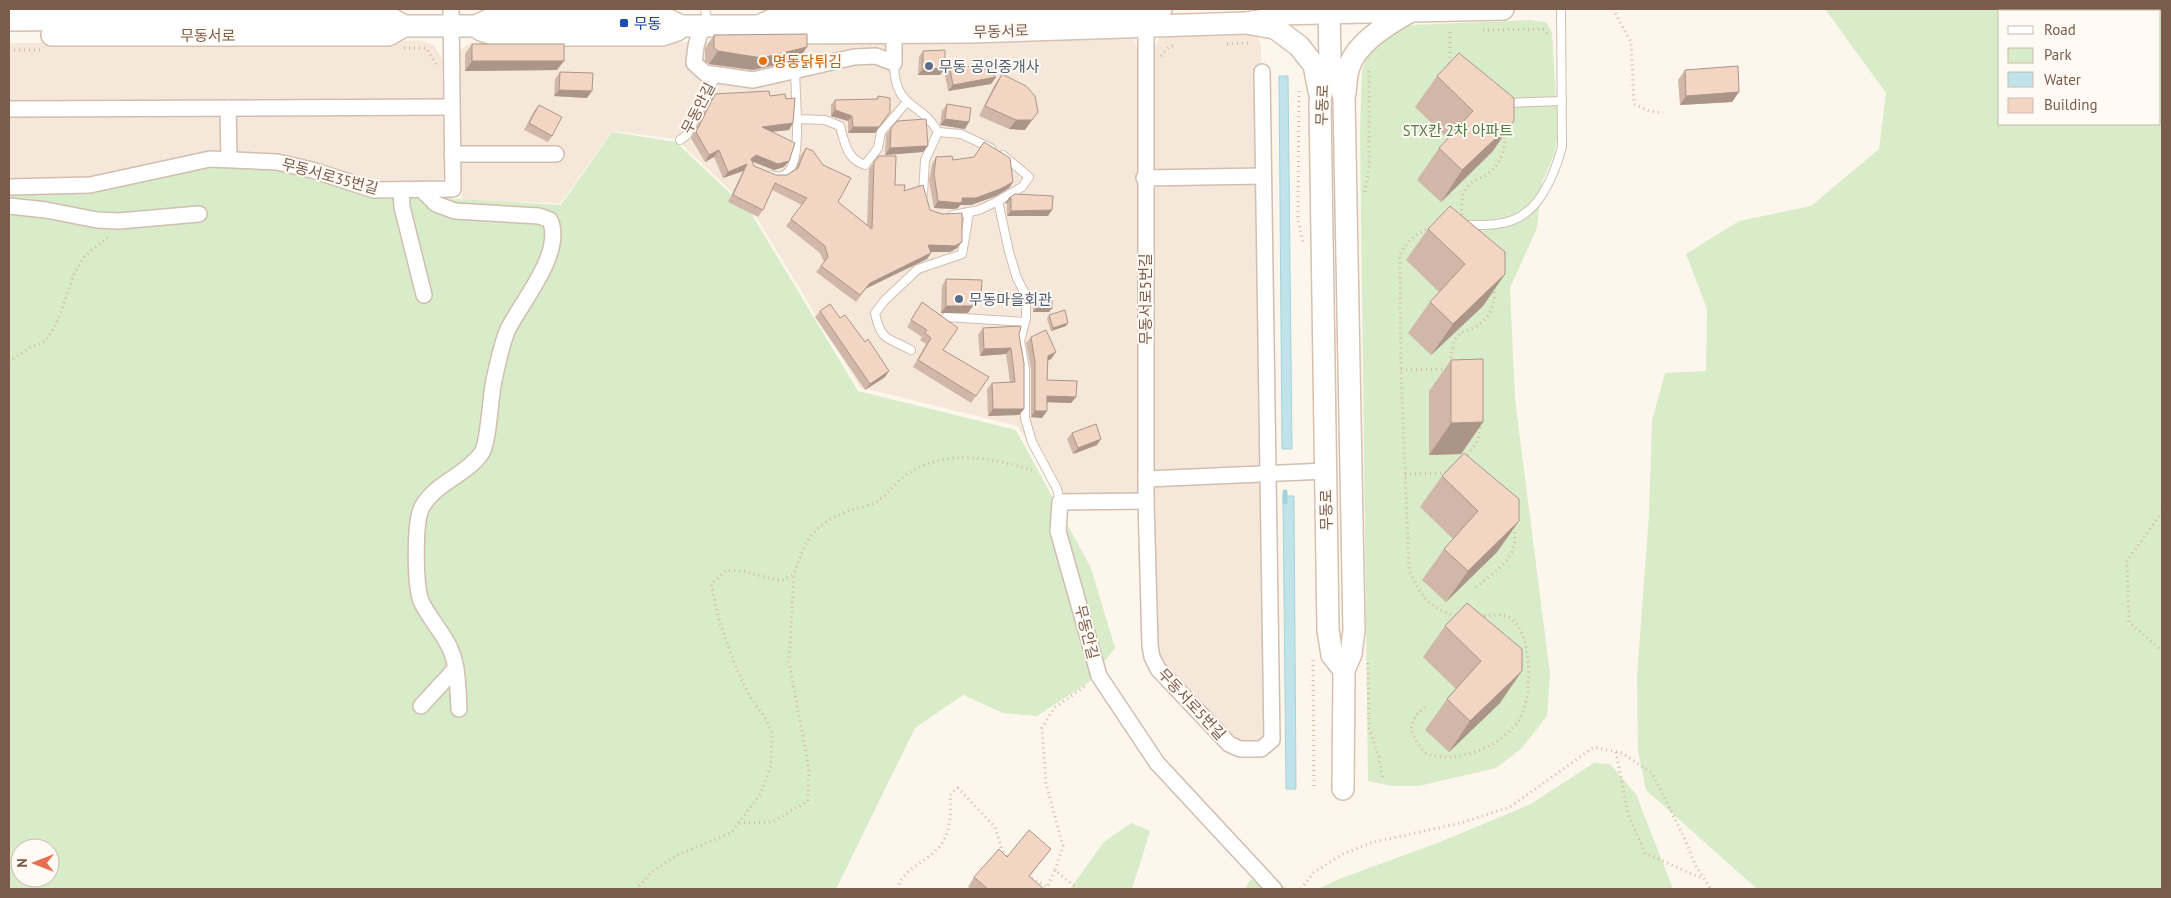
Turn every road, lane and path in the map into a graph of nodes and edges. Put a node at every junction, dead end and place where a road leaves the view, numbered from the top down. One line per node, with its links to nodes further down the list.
1 (1161, 9): 10 (main road, 무동서로)
2 (1502, 9): 6 (main road)
3 (1561, 9): 29 (lane)
4 (1613, 9): 36 (path)
5 (1329, 10): 6 (main road); 8 (main road); 21 (main road)
6 (1409, 10): 28 (main road)
7 (1004, 11): 10 (main road, 무동서로); 15 (main road, 무동서로)
8 (1272, 11): 13 (main road)
9 (451, 17): 12 (main road, 무동서로); 14 (main road, 무동서로); 33 (street, 무동서로35번길)
10 (1146, 17): 13 (main road, 무동서로); 17 (main road, 무동서로); 46 (street, 무동서로5번길)
11 (9, 20): 14 (main road, 무동서로)
12 (699, 22): 15 (main road, 무동서로); 27 (street, 무동안길)
13 (1246, 23): 31 (main road)
14 (404, 26): 19 (main road, 무동서로)
15 (758, 26): 17 (main road, 무동서로)
16 (1481, 30): 20 (path)
17 (894, 32): 22 (street)
18 (1450, 32): 24 (path)
19 (9, 34)
20 (1551, 43)
21 (1330, 62): 28 (main road, 무동로); 31 (main road, 무동로)
22 (894, 63): 25 (street, 무동안길); 30 (lane)
23 (1369, 68): 50 (path)
24 (1450, 70)
25 (794, 71): 27 (street, 무동안길); 37 (lane)
26 (1262, 72): 45 (street, 무동서로5번길)
27 (714, 74): 40 (lane, 무동안길)
28 (1344, 98): 88 (main road, 무동로)
29 (1562, 101): 32 (lane); 58 (lane)
30 (907, 102): 37 (lane); 39 (lane)
31 (1320, 102): 69 (main road, 무동로)
32 (1495, 103)
33 (452, 107): 34 (street); 41 (street, 무동서로35번길)
34 (228, 108): 35 (street); 43 (street)
35 (9, 109)
36 (1663, 113)
37 (797, 119): 44 (lane)
38 (1502, 121): 58 (path)
39 (938, 132): 51 (lane); 52 (lane)
40 (680, 140)
41 (452, 154): 42 (street); 49 (street, 무동서로35번길)
42 (556, 154)
43 (229, 159): 47 (street, 무동서로35번길); 48 (street, 무동서로35번길)
44 (759, 170)
45 (1263, 176): 46 (street); 71 (street, 무동서로5번길)
46 (1144, 178): 74 (street, 무동서로5번길)
47 (9, 187)
48 (401, 190): 49 (street, 무동서로35번길); 61 (street)
49 (422, 190): 87 (street)
50 (1364, 198)
51 (998, 201): 54 (lane); 63 (lane, 무동안길)
52 (926, 205)
53 (9, 206): 57 (street)
54 (969, 213): 56 (lane); 64 (lane)
55 (199, 214): 57 (street)
56 (944, 216)
57 (120, 221): 65 (path)
58 (1461, 225): 59 (lane)
59 (1447, 226): 66 (path)
60 (1492, 282): 66 (path)
61 (424, 295)
62 (946, 317): 63 (lane)
63 (1025, 322): 73 (lane, 무동안길)
64 (910, 350)
65 (9, 362)
66 (1401, 370): 72 (path)
67 (1480, 417): 68 (path)
68 (1464, 461)
69 (1326, 471): 71 (street); 88 (main road, 무동로)
70 (1455, 473): 72 (path)
71 (1268, 474): 74 (street); 75 (street, 무동서로5번길)
72 (1405, 474): 82 (path)
73 (1050, 475): 76 (lane, 무동안길); 79 (path)
74 (1146, 479): 75 (street, 무동서로5번길)
75 (1146, 501): 76 (street)
76 (1060, 502): 89 (street, 무동안길)
77 (2162, 512): 83 (path)
78 (1512, 521): 80 (path)
79 (794, 574): 96 (path); 96 (path)
80 (1476, 587)
81 (1468, 616): 85 (path)
82 (1459, 617)
83 (2162, 651)
84 (1518, 653): 85 (path)
85 (1528, 655): 91 (path)
86 (1368, 658): 94 (path)
87 (456, 668): 90 (street); 92 (street)
88 (1344, 670): 95 (main road, 무동로)
89 (1099, 676): 98 (path); 104 (street, 무동안길)
90 (421, 706)
91 (1424, 706)
92 (459, 709)
93 (1616, 752): 100 (path); 100 (path); 105 (path)
94 (1383, 780)
95 (1343, 788)
96 (738, 823): 101 (path)
97 (1011, 862): 102 (path)
98 (1055, 870): 99 (path); 103 (path)
99 (1024, 873)
100 (1704, 879): 106 (path)
101 (639, 888)
102 (897, 889)
103 (1078, 889)
104 (1274, 889)
105 (1301, 889)
106 (1711, 889)

